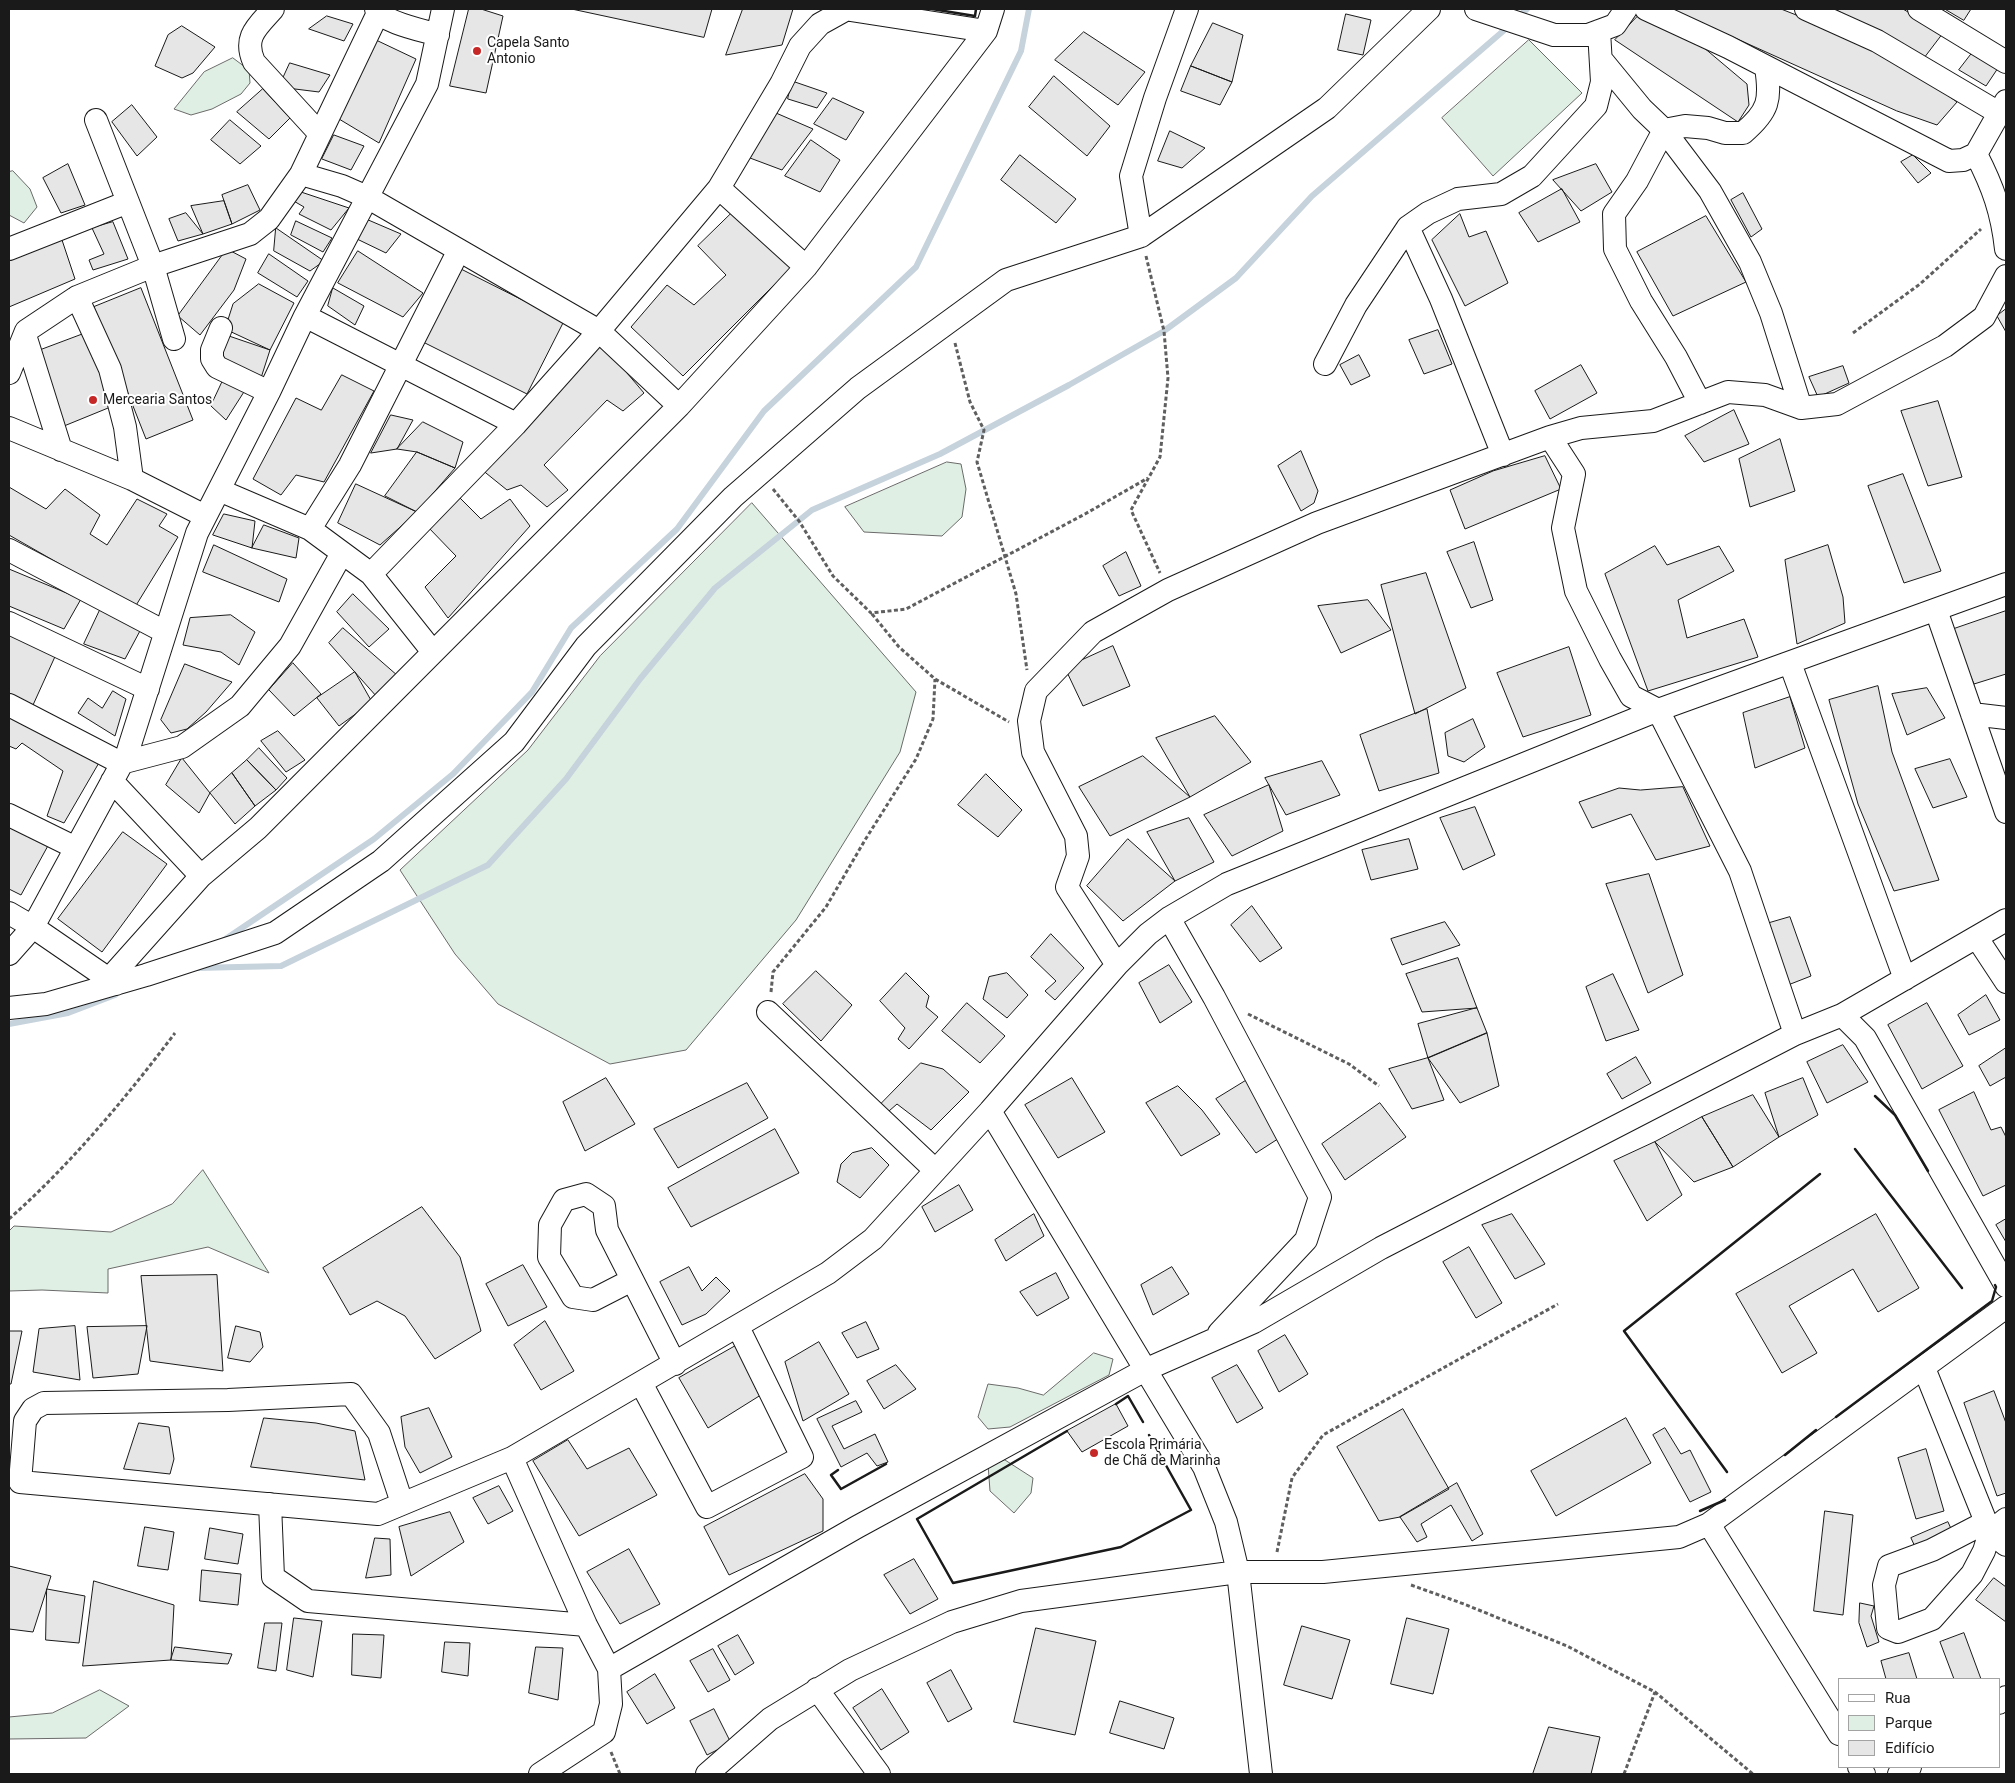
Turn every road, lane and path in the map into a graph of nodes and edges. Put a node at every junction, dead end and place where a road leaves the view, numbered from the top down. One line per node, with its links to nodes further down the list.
1 (273, 9): 22 (street)
2 (443, 9): 15 (street)
3 (846, 9): 13 (street); 25 (street)
4 (993, 9): 13 (street)
5 (1187, 9): 30 (street)
6 (1429, 9): 30 (street)
7 (1626, 9): 14 (street)
8 (1646, 9): 18 (street)
9 (1806, 9): 19 (street)
10 (1919, 9): 17 (street)
11 (1480, 10): 14 (street)
12 (377, 11): 15 (street); 22 (street)
13 (986, 31): 35 (street)
14 (1600, 31): 16 (street)
15 (438, 35): 26 (street)
16 (1601, 59): 21 (street); 29 (street)
17 (2006, 62)
18 (1766, 66): 21 (street); 23 (street)
19 (2003, 107): 23 (street)
20 (96, 120): 27 (street)
21 (1664, 130): 49 (street); 51 (street)
22 (320, 134): 24 (street)
23 (1976, 154): 28 (street)
24 (301, 174): 26 (street); 34 (street)
25 (719, 188): 35 (street); 41 (street)
26 (367, 197): 33 (street); 38 (street)
27 (128, 202): 31 (street); 34 (street)
28 (2000, 212): 32 (street); 42 (path)
29 (1408, 227): 45 (street); 56 (street)
30 (1141, 236): 39 (street); 58 (path)
31 (9, 249)
32 (2006, 249)
33 (459, 250): 41 (street); 46 (street)
34 (152, 266): 37 (street); 44 (street)
35 (806, 267): 50 (street)
36 (2006, 276): 51 (street)
37 (77, 297): 43 (street); 59 (street)
38 (305, 316): 46 (street); 48 (street)
39 (950, 321): 57 (street); 65 (path)
40 (221, 328): 48 (street)
41 (599, 331): 50 (street); 52 (street)
42 (1853, 334)
43 (25, 335): 47 (street); 55 (street)
44 (174, 338)
45 (1325, 364)
46 (401, 365): 52 (street); 62 (street)
47 (9, 373)
48 (269, 392): 60 (street)
49 (1700, 403): 51 (street); 54 (street)
50 (679, 406): 73 (street)
51 (1801, 408)
52 (516, 424): 66 (street)
53 (9, 428): 55 (street)
54 (1550, 438): 56 (street); 79 (street)
55 (61, 450): 59 (street)
56 (1503, 455): 68 (street)
57 (760, 473): 70 (path); 96 (street)
58 (1148, 478): 65 (path); 68 (path)
59 (132, 479): 61 (street)
60 (219, 490): 61 (street); 62 (street)
61 (205, 516): 72 (street)
62 (310, 529): 64 (street)
63 (9, 550): 72 (street)
64 (342, 553): 66 (street); 83 (street)
65 (1004, 556): 70 (path); 77 (path)
66 (371, 574): 73 (street)
67 (2006, 584): 69 (street)
68 (1168, 590): 77 (street)
69 (1936, 610): 74 (street); 80 (street)
70 (871, 614): 75 (path)
71 (9, 623): 76 (street)
72 (166, 632): 76 (street)
73 (433, 652): 87 (street)
74 (1790, 663): 79 (street); 95 (street)
75 (935, 679): 82 (path); 100 (path)
76 (148, 689): 83 (street)
77 (1033, 702): 82 (street)
78 (9, 705): 83 (street)
79 (1658, 710): 89 (street); 103 (street)
80 (1972, 714): 81 (street); 84 (street)
81 (2006, 718)
82 (1032, 742): 94 (street)
83 (117, 772): 86 (street); 87 (street)
84 (2006, 812)
85 (9, 815): 86 (street)
86 (76, 848): 91 (street)
87 (201, 876): 96 (street)
88 (9, 913): 91 (street)
89 (1169, 918): 94 (street); 98 (street)
90 (2006, 920): 92 (street)
91 (33, 927): 93 (street); 96 (street)
92 (1977, 938): 95 (street); 97 (street)
93 (9, 954)
94 (1117, 966): 105 (street)
95 (1905, 979): 101 (street)
96 (113, 981): 99 (street)
97 (2006, 982)
98 (1214, 997): 104 (path); 113 (street)
99 (9, 1008)
100 (768, 1012): 106 (street)
101 (1842, 1015): 103 (street); 109 (street)
102 (175, 1033): 107 (path)
103 (1795, 1034): 113 (street)
104 (1379, 1086)
105 (990, 1111): 106 (street); 115 (street)
106 (935, 1170): 112 (street)
107 (9, 1218)
108 (632, 1280): 108 (street); 114 (street)
109 (2006, 1286)
110 (1558, 1304): 124 (path)
111 (2006, 1307): 116 (street)
112 (738, 1327): 114 (street); 117 (street)
113 (1213, 1339): 115 (street)
114 (675, 1364): 117 (street)
115 (1147, 1368): 123 (street); 127 (street)
116 (1924, 1368): 121 (street); 122 (street)
117 (641, 1384): 118 (street)
118 (512, 1458): 119 (street); 126 (street)
119 (402, 1503): 120 (street); 120 (street)
120 (270, 1504): 126 (street)
121 (1709, 1524): 124 (street); 130 (street)
122 (1997, 1530): 122 (street)
123 (1238, 1572): 124 (street); 128 (street); 134 (street)
124 (1273, 1572)
125 (1408, 1584): 129 (path)
126 (586, 1625): 127 (street)
127 (609, 1669): 131 (street)
128 (817, 1689): 132 (street); 133 (street)
129 (1655, 1692): 135 (path); 136 (path)
130 (1838, 1732)
131 (540, 1774)
132 (706, 1774)
133 (879, 1774)
134 (1261, 1774)
135 (1624, 1774)
136 (1753, 1774)

